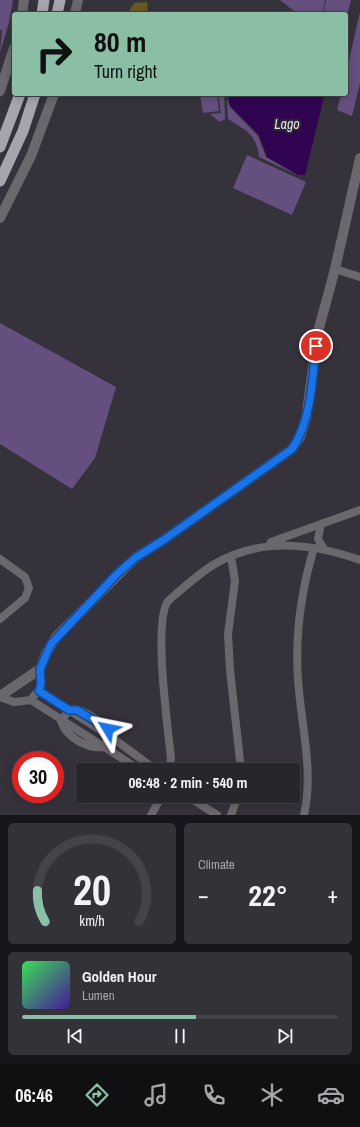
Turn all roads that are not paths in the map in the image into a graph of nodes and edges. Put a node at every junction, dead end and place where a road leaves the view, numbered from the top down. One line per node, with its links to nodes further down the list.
1 (24, 0): 5 (street)
2 (44, 0): 6 (highway)
3 (60, 0): 7 (highway)
4 (78, 0): 8 (street)
5 (22, 12)
6 (42, 12)
7 (57, 12)
8 (75, 12)
9 (12, 54): 10 (street)
10 (0, 91)
11 (19, 96): 14 (highway)
12 (35, 96): 16 (highway)
13 (53, 96): 17 (street)
14 (0, 147)
15 (360, 158): 18 (street)
16 (0, 180)
17 (0, 218)
18 (335, 269): 19 (street); 29 (street)
19 (360, 278)
20 (360, 510): 21 (street)
21 (321, 524): 22 (street); 24 (street)
22 (257, 547): 23 (street); 25 (street)
23 (314, 548): 24 (street); 47 (street)
24 (324, 549): 27 (street)
25 (231, 556): 39 (street); 40 (street)
26 (0, 559): 28 (street)
27 (360, 560)
28 (0, 619)
29 (40, 669): 30 (street); 31 (street)
30 (39, 691): 32 (street); 33 (street)
31 (0, 696): 32 (street)
32 (31, 700): 34 (street)
33 (69, 710): 34 (street); 35 (street)
34 (61, 721): 36 (street)
35 (110, 736): 36 (street); 38 (street)
36 (103, 747): 37 (street)
37 (129, 763)
38 (147, 763)
39 (170, 763)
40 (240, 763)
41 (158, 803): 44 (street)
42 (198, 803): 45 (street)
43 (235, 803): 46 (street)
44 (151, 815)
45 (217, 815)
46 (231, 815)
47 (304, 815)

